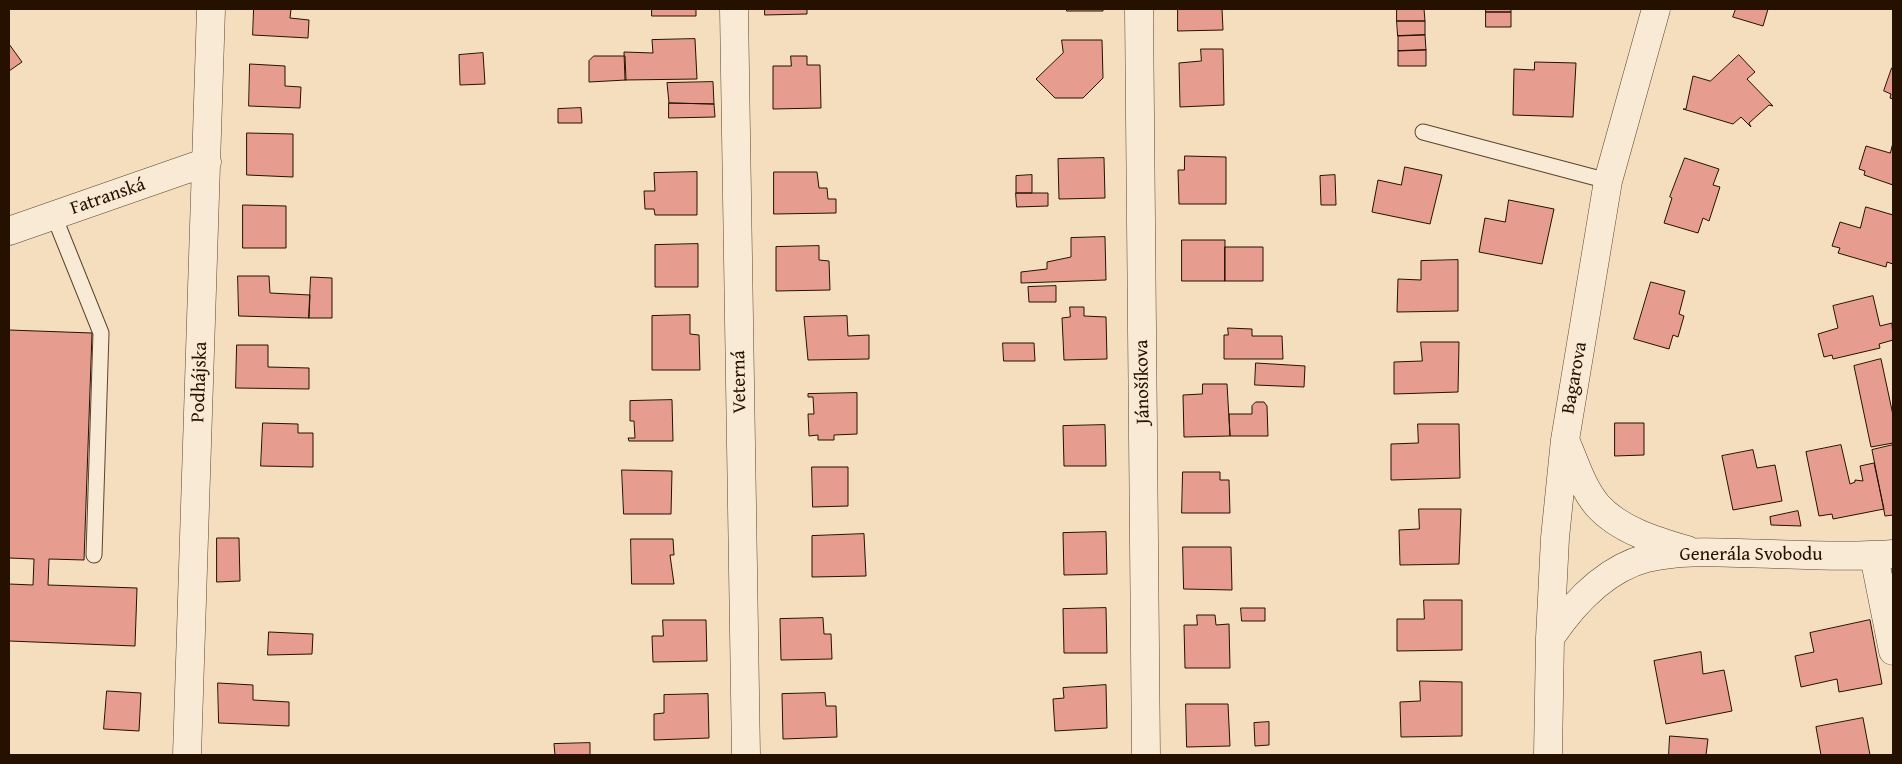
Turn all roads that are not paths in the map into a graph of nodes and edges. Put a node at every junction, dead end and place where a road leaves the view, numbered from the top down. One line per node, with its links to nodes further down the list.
1 (210, 9): 6 (street, Podhájska)
2 (734, 9): 17 (street, Veterná)
3 (1139, 9): 18 (street, Jánošíkova)
4 (1656, 9): 7 (street, Bagarova)
5 (1423, 132): 7 (lane)
6 (207, 162): 8 (street, Fatranská); 16 (street, Podhájska)
7 (1608, 181): 10 (street, Bagarova)
8 (54, 216): 9 (street, Fatranská); 12 (lane)
9 (9, 231)
10 (1565, 440): 11 (street); 14 (street, Bagarova)
11 (1693, 552): 13 (street, Generála Svobodu); 14 (street, Generála Svobodu)
12 (94, 555)
13 (1884, 555): 15 (street)
14 (1550, 638): 19 (street, Bagarova)
15 (1893, 651)
16 (187, 755)
17 (746, 755)
18 (1146, 755)
19 (1548, 755)

